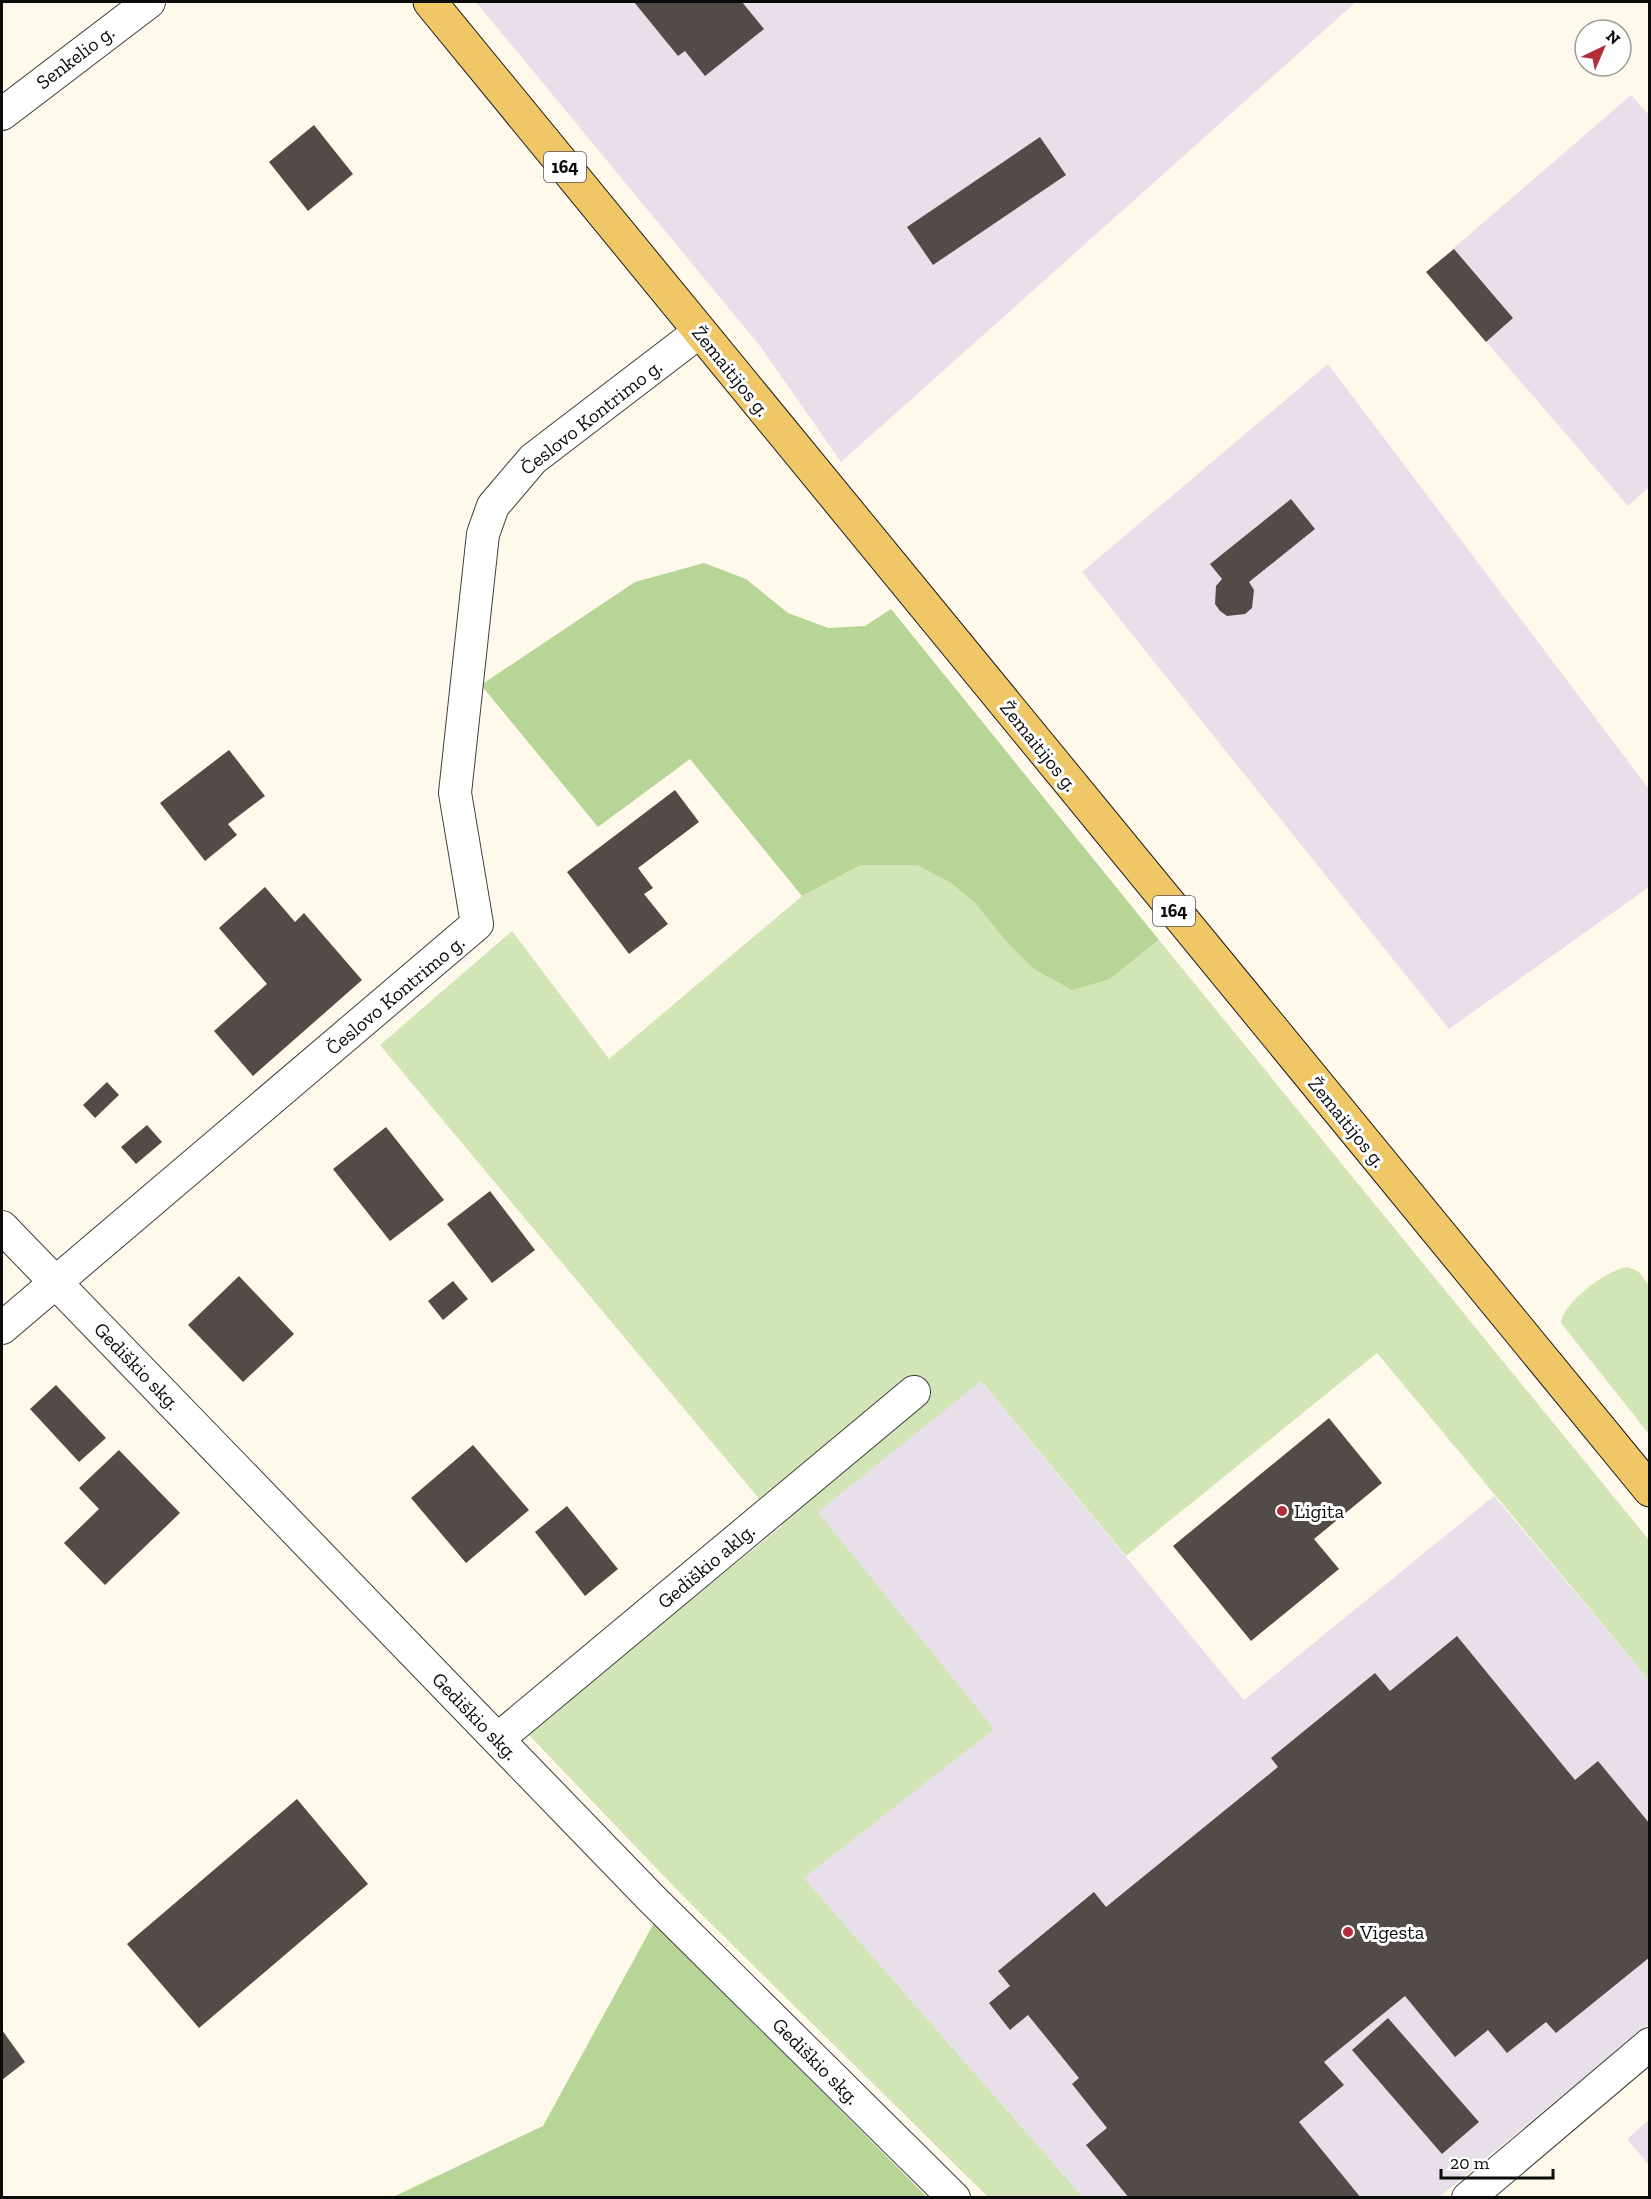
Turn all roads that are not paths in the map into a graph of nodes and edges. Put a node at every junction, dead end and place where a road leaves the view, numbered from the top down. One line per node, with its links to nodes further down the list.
1 (149, 2): 3 (street, Senkelio g.)
2 (430, 2): 4 (main road, Žemaitijos g. / 164)
3 (2, 114)
4 (699, 332): 6 (street, Česlovo Kontrimo g.); 9 (main road, Žemaitijos g. / 164)
5 (2, 1227): 6 (street, Gediškio skg.)
6 (58, 1283): 7 (street, Česlovo Kontrimo g.); 10 (street, Gediškio skg.)
7 (2, 1328)
8 (914, 1392): 10 (street, Gediškio aklg.)
9 (1650, 1490)
10 (498, 1740): 12 (street, Gediškio skg.)
11 (1650, 2044): 13 (street)
12 (954, 2198)
13 (1468, 2198)

